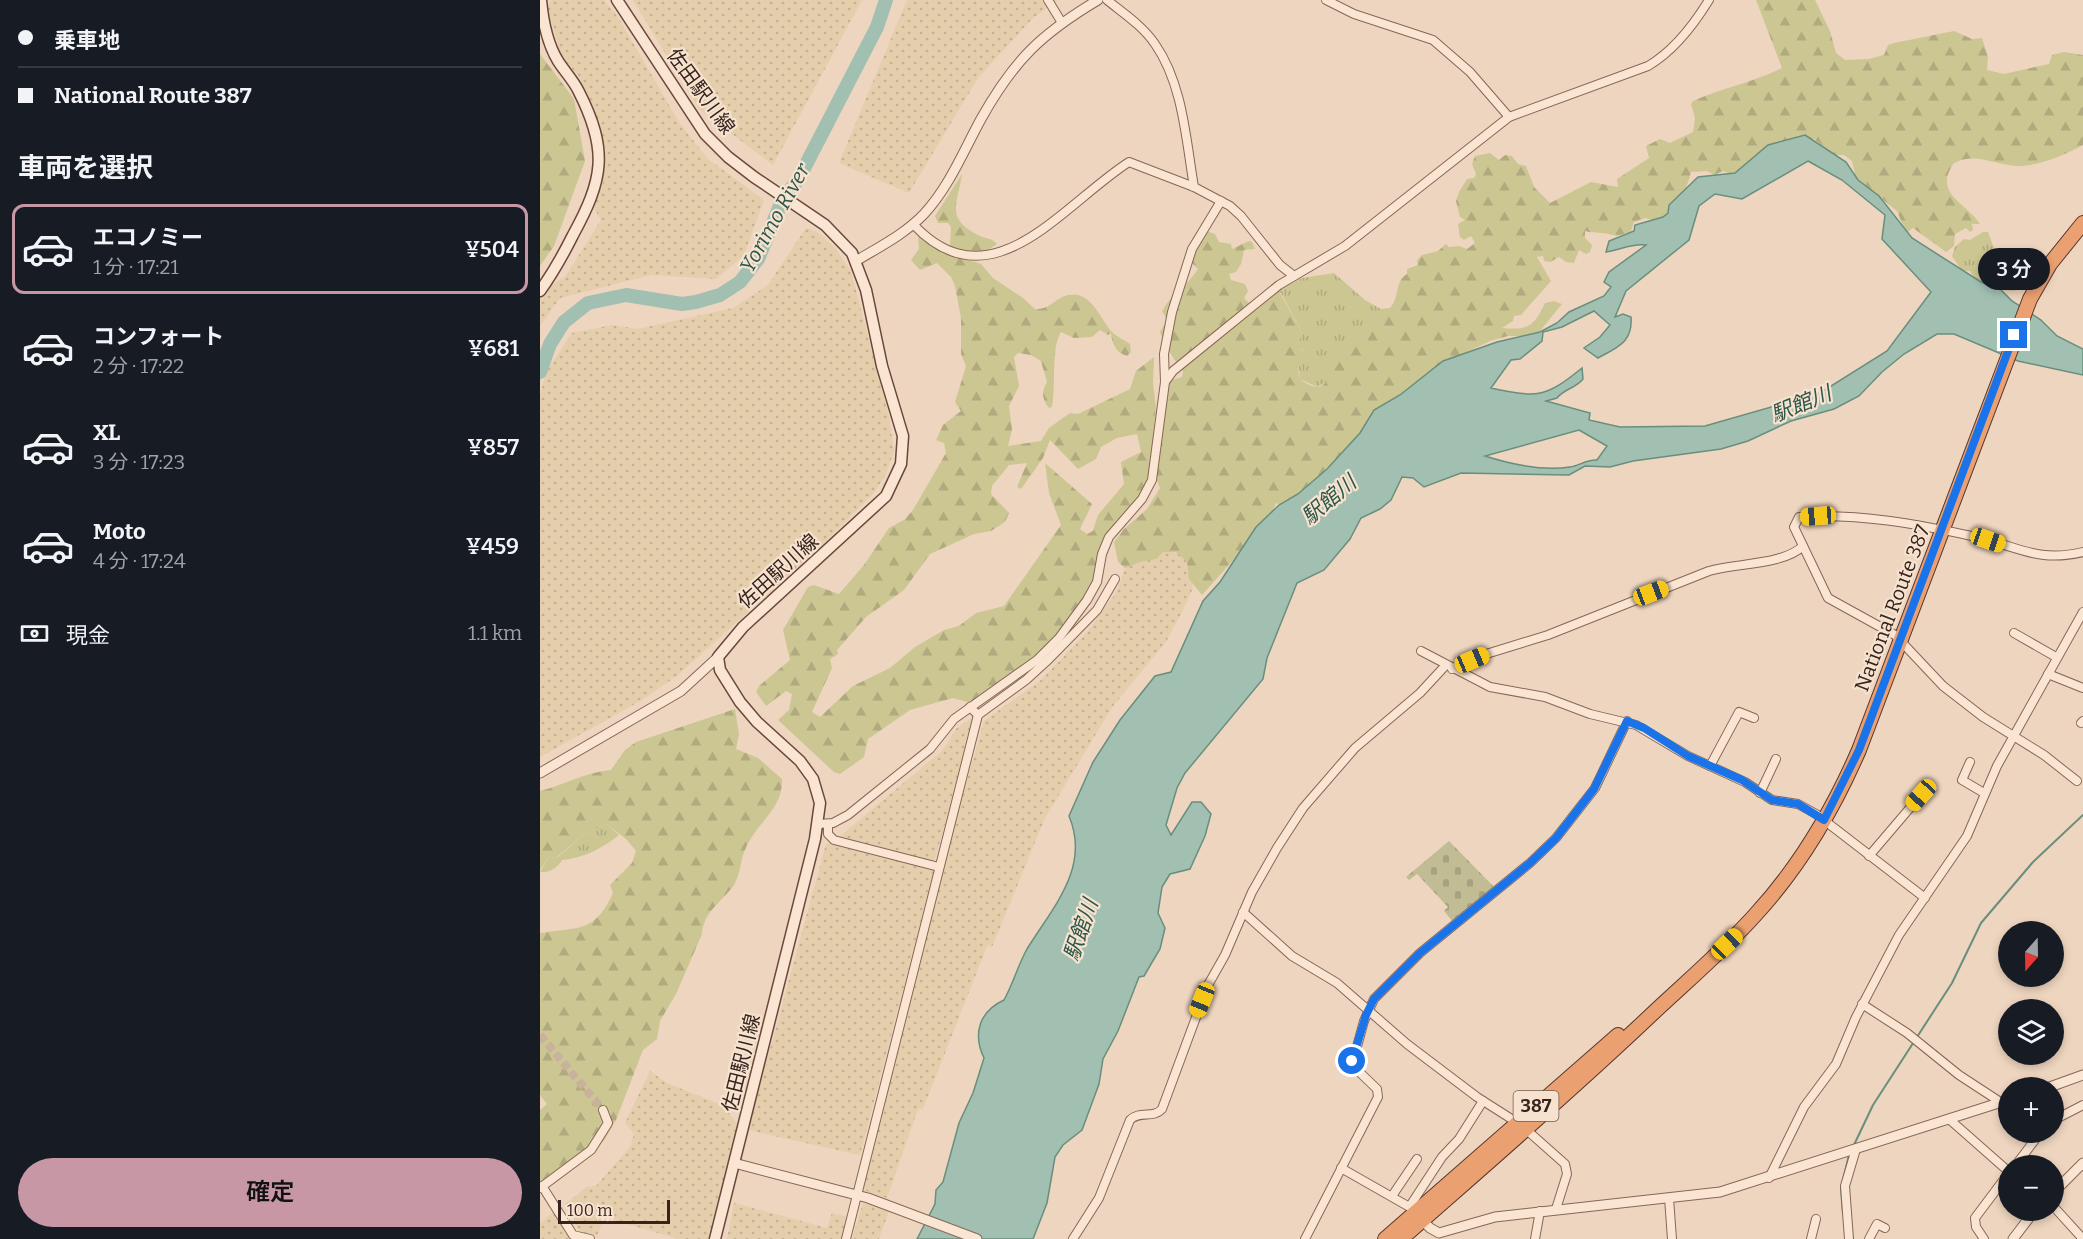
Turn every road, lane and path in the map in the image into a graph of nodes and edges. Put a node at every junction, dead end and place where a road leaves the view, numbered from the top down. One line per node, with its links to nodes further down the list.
1 (541, 0): 16 (main road)
2 (617, 0): 14 (main road, 佐田駅川線)
3 (1048, 0): 8 (street)
4 (1098, 0): 8 (street)
5 (1107, 0): 10 (street)
6 (1326, 0): 9 (street)
7 (1709, 0): 9 (street)
8 (1062, 23): 13 (street)
9 (1509, 117): 15 (street)
10 (1194, 187): 11 (street); 13 (street)
11 (1221, 201): 15 (street); 17 (street)
12 (2083, 223): 18 (highway, National Route 387 / 387)
13 (913, 224): 14 (street)
14 (856, 261): 26 (main road, 佐田駅川線)
15 (1294, 276): 17 (street)
16 (540, 291)
17 (1164, 382): 31 (street)
18 (1942, 529): 19 (street); 20 (street); 24 (highway, National Route 387 / 387)
19 (1803, 546): 24 (street); 28 (street)
20 (2083, 552)
21 (1115, 579): 32 (street)
22 (2083, 612): 27 (street)
23 (2014, 633): 27 (street)
24 (1900, 641): 35 (street); 44 (highway, National Route 387 / 387)
25 (1421, 651): 28 (street)
26 (718, 657): 39 (street); 45 (main road, 佐田駅川線)
27 (2056, 657): 29 (street)
28 (1449, 667): 34 (street); 49 (street)
29 (2048, 674): 30 (street); 35 (street)
30 (2083, 688)
31 (970, 707): 32 (street); 45 (street)
32 (978, 715): 47 (street)
33 (1754, 718): 38 (street)
34 (1627, 721): 38 (street); 51 (street)
35 (2014, 736): 40 (street); 42 (street)
36 (1776, 759): 41 (street)
37 (1970, 762): 42 (street)
38 (1710, 766): 41 (street)
39 (540, 773)
40 (2077, 781)
41 (1760, 793): 44 (street)
42 (1984, 793): 48 (street)
43 (1921, 795): 46 (street)
44 (1824, 820): 46 (street); 61 (highway, National Route 387 / 387)
45 (823, 824): 47 (street); 66 (main road, 佐田駅川線)
46 (1869, 856): 48 (street)
47 (939, 867): 74 (street)
48 (1925, 897): 50 (street)
49 (1243, 912): 51 (street); 88 (street)
50 (1862, 1004): 54 (street); 70 (street)
51 (1368, 1010): 55 (street); 69 (street)
52 (2083, 1076): 53 (street)
53 (2064, 1082)
54 (1998, 1098)
55 (1483, 1101): 61 (street); 79 (street)
56 (1998, 1105): 60 (street)
57 (2083, 1105): 59 (street)
58 (603, 1110): 73 (street)
59 (2064, 1115)
60 (1949, 1119): 63 (street); 67 (street)
61 (1521, 1126): 77 (street); 79 (highway, National Route 387 / 387)
62 (2033, 1143): 64 (street)
63 (1852, 1150): 70 (street); 95 (street)
64 (2023, 1155)
65 (1417, 1159): 75 (street)
66 (734, 1162): 74 (street); 85 (main road, 佐田駅川線)
67 (1998, 1163)
68 (2083, 1163): 71 (street)
69 (1341, 1168): 75 (street); 89 (street)
70 (1769, 1178): 76 (street)
71 (2064, 1182)
72 (1998, 1186): 97 (street)
73 (541, 1187): 84 (street)
74 (856, 1194): 86 (street); 87 (street)
75 (1392, 1196): 79 (street)
76 (1669, 1198): 77 (street); 93 (street)
77 (1556, 1209): 78 (street)
78 (1540, 1211): 79 (street); 92 (street)
79 (1416, 1213): 90 (highway, National Route 387 / 387); 91 (highway, National Route 387 / 387)
80 (2064, 1218): 99 (street)
81 (1816, 1219): 94 (street)
82 (2027, 1221): 98 (street)
83 (1885, 1228): 96 (street)
84 (590, 1239)
85 (715, 1239)
86 (846, 1239)
87 (977, 1239)
88 (1073, 1239)
89 (1305, 1239)
90 (1385, 1239)
91 (1401, 1239)
92 (1535, 1239)
93 (1672, 1239)
94 (1811, 1239)
95 (1849, 1239)
96 (1869, 1239)
97 (1984, 1239)
98 (2013, 1239)
99 (2083, 1239)

